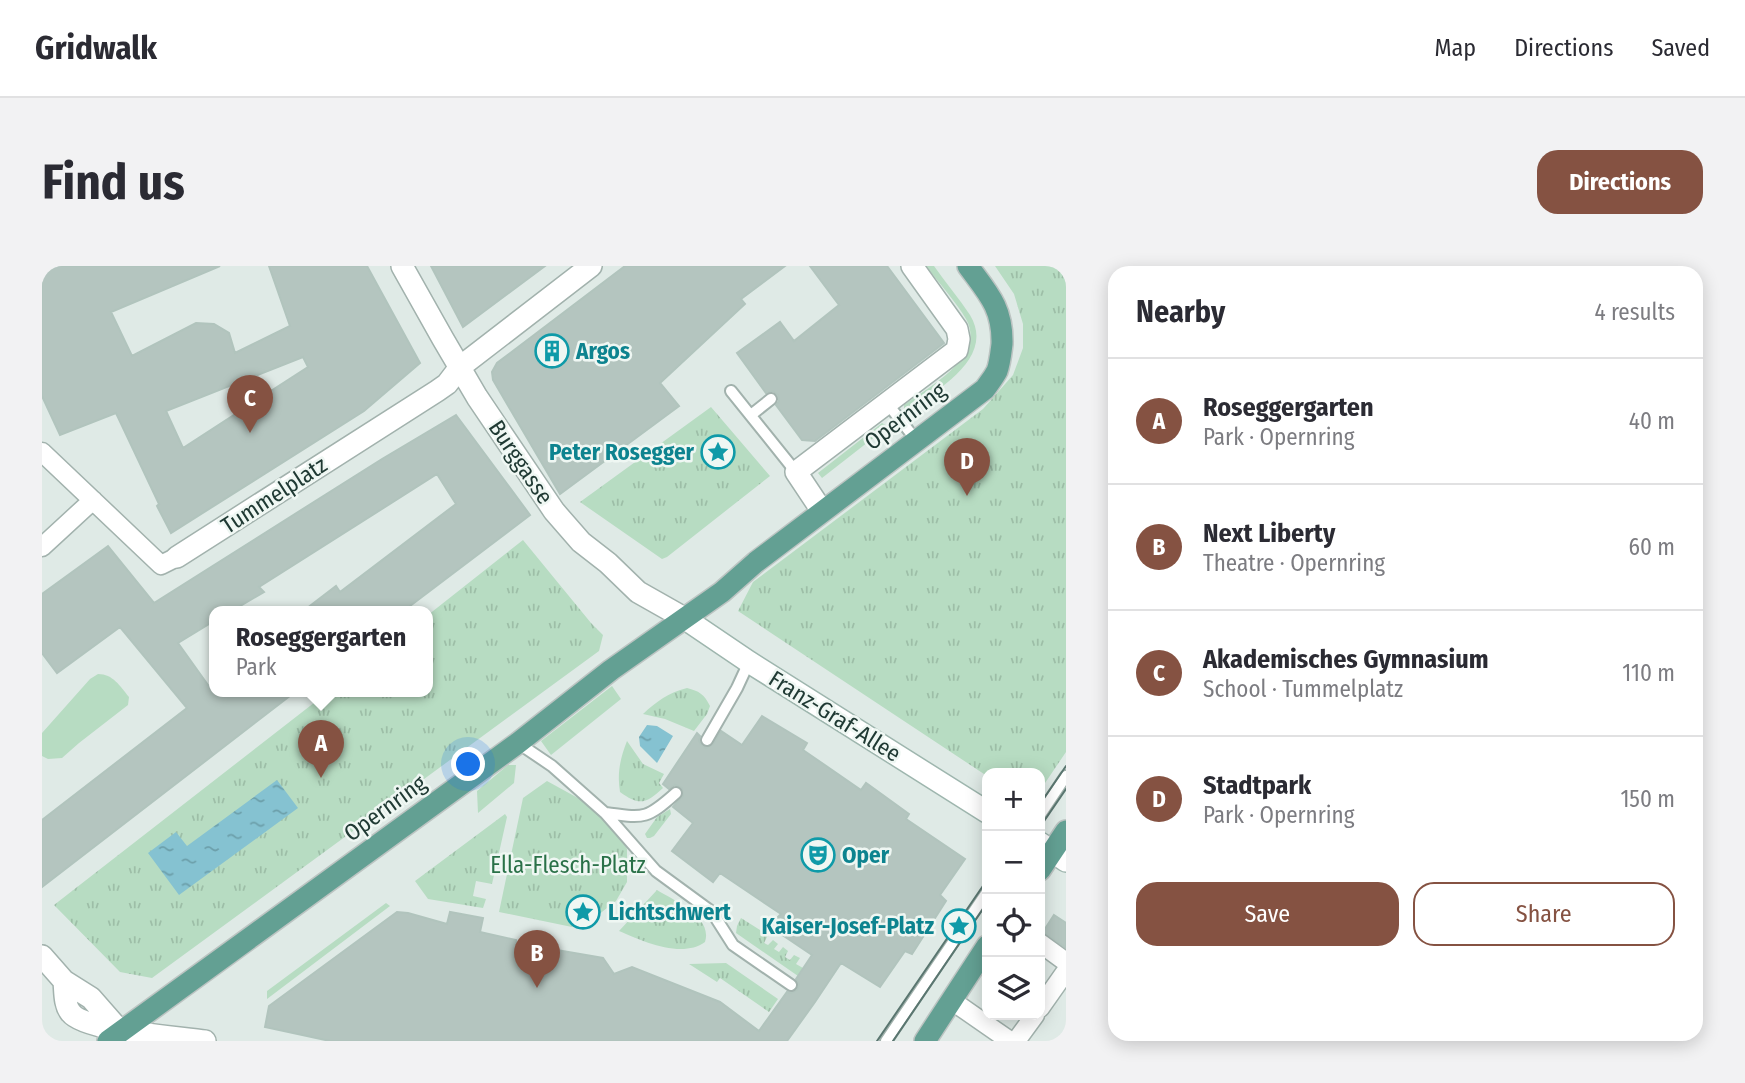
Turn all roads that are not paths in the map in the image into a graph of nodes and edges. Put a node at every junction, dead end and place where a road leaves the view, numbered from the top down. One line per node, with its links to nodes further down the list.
1 (402, 266): 5 (street, Burggasse)
2 (591, 266): 5 (street, Tummelplatz)
3 (912, 266): 8 (street, Opernring)
4 (968, 266): 10 (main road, Opernring)
5 (460, 367): 16 (street, Tummelplatz); 17 (street, Burggasse)
6 (731, 391): 9 (lane)
7 (771, 399): 9 (lane)
8 (887, 403): 10 (lane); 12 (street, Opernring)
9 (751, 415): 12 (lane)
10 (916, 440): 14 (main road, Opernring)
11 (42, 452): 13 (street, Tummelplatz)
12 (796, 472): 14 (street)
13 (93, 500): 15 (street); 16 (street, Tummelplatz)
14 (822, 511): 17 (main road, Opernring)
15 (42, 547)
16 (177, 557)
17 (684, 618): 18 (street, Franz-Graf-Allee); 20 (main road, Opernring)
18 (749, 662): 19 (lane); 23 (street, Franz-Graf-Allee)
19 (707, 740)
20 (519, 743): 25 (lane); 38 (main road, Opernring)
21 (1066, 776): 24 (lane)
22 (676, 793): 25 (lane)
23 (982, 808)
24 (1045, 808)
25 (605, 813): 34 (lane)
26 (1066, 831): 27 (main road)
27 (1053, 852)
28 (986, 894): 40 (lane)
29 (1045, 947): 32 (street)
30 (982, 953): 35 (main road)
31 (42, 956): 38 (street)
32 (1066, 962)
33 (1066, 971): 36 (street)
34 (791, 985)
35 (950, 1001): 41 (main road); 42 (street)
36 (1045, 1001)
37 (1031, 1020): 43 (street)
38 (114, 1036): 39 (street)
39 (205, 1041)
40 (886, 1041)
41 (925, 1041)
42 (1010, 1041)
43 (1016, 1041)

